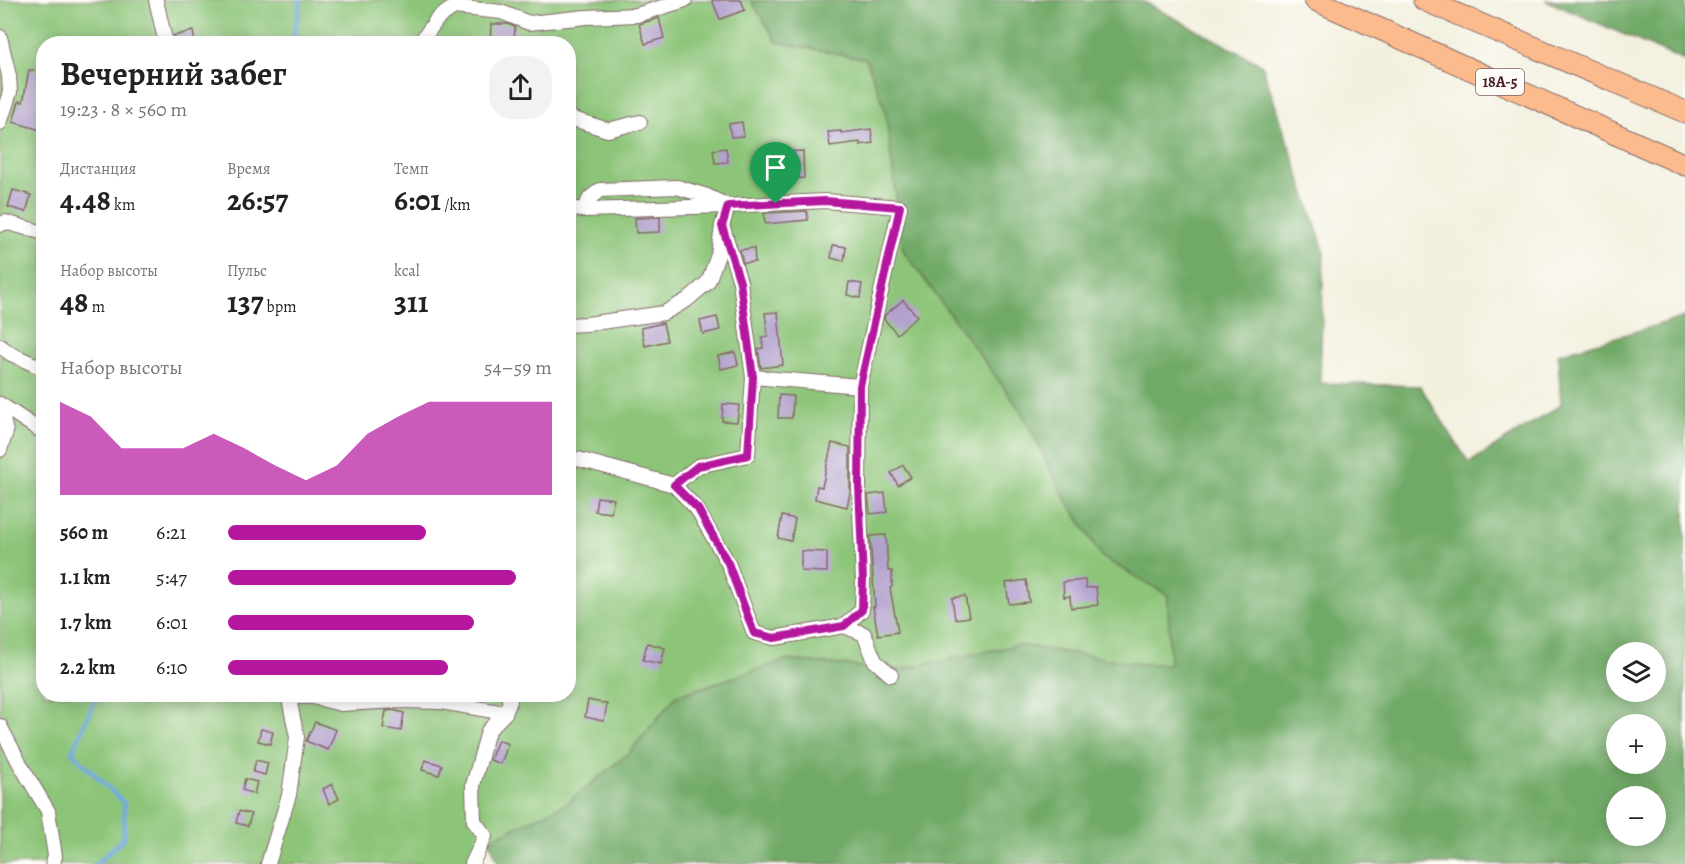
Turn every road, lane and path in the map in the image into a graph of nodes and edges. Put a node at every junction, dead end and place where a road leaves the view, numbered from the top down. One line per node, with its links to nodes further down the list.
1 (156, 0): 5 (lane)
2 (685, 0): 6 (lane)
3 (1315, 0): 13 (highway, 18А-5)
4 (1424, 0): 9 (highway, 18А-5)
5 (164, 36)
6 (425, 36)
7 (0, 37): 8 (lane)
8 (10, 92): 12 (lane)
9 (1685, 112)
10 (576, 120): 11 (lane)
11 (640, 122)
12 (0, 123)
13 (1685, 165)
14 (728, 206): 16 (lane); 16 (lane); 18 (lane); 24 (lane)
15 (576, 209): 16 (lane)
16 (584, 210)
17 (0, 225): 19 (lane)
18 (722, 226): 20 (lane); 23 (lane)
19 (36, 231)
20 (576, 325)
21 (0, 346): 22 (lane)
22 (36, 365)
23 (753, 377): 24 (lane); 29 (lane)
24 (860, 386): 30 (lane)
25 (0, 404): 26 (lane); 27 (lane)
26 (36, 429)
27 (0, 450)
28 (576, 459): 29 (lane)
29 (674, 485): 30 (lane)
30 (844, 626): 31 (lane)
31 (891, 675)
32 (289, 702): 40 (lane)
33 (333, 702): 34 (lane)
34 (380, 702)
35 (441, 702): 37 (lane)
36 (510, 702): 37 (lane)
37 (505, 713): 41 (lane)
38 (0, 726): 39 (lane)
39 (53, 864)
40 (268, 864)
41 (472, 864)

